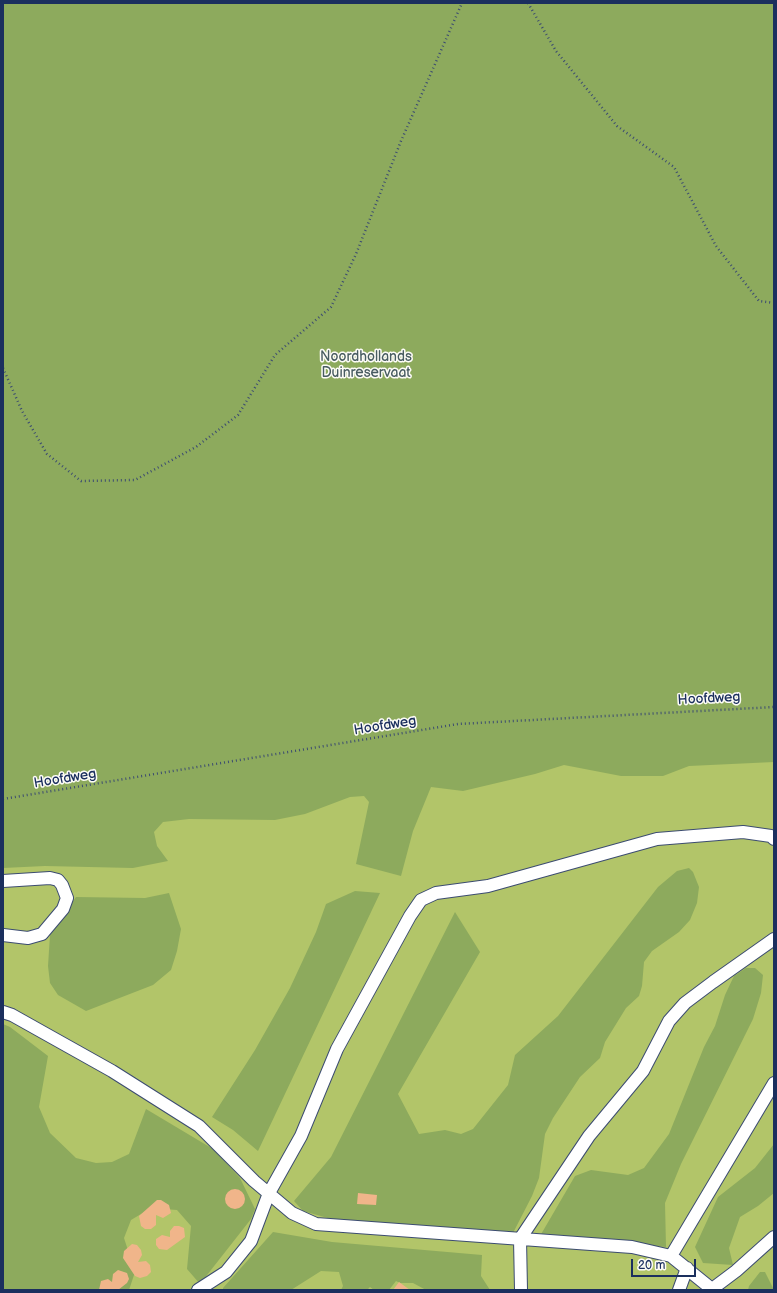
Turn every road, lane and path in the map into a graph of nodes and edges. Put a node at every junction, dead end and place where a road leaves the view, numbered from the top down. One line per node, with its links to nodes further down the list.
1 (462, 3): 4 (path)
2 (528, 3): 3 (path)
3 (774, 303)
4 (3, 368)
5 (774, 707): 6 (path, Hoofdweg)
6 (3, 799)
7 (774, 839): 13 (lane)
8 (3, 881): 9 (lane)
9 (3, 935)
10 (774, 939): 15 (lane)
11 (3, 1012): 13 (lane)
12 (774, 1083): 16 (lane)
13 (269, 1192): 15 (lane); 19 (lane)
14 (774, 1237): 18 (lane)
15 (520, 1239): 16 (lane); 20 (lane)
16 (671, 1256): 17 (lane)
17 (687, 1268): 18 (lane); 21 (lane)
18 (713, 1289)
19 (198, 1290)
20 (521, 1290)
21 (679, 1290)

